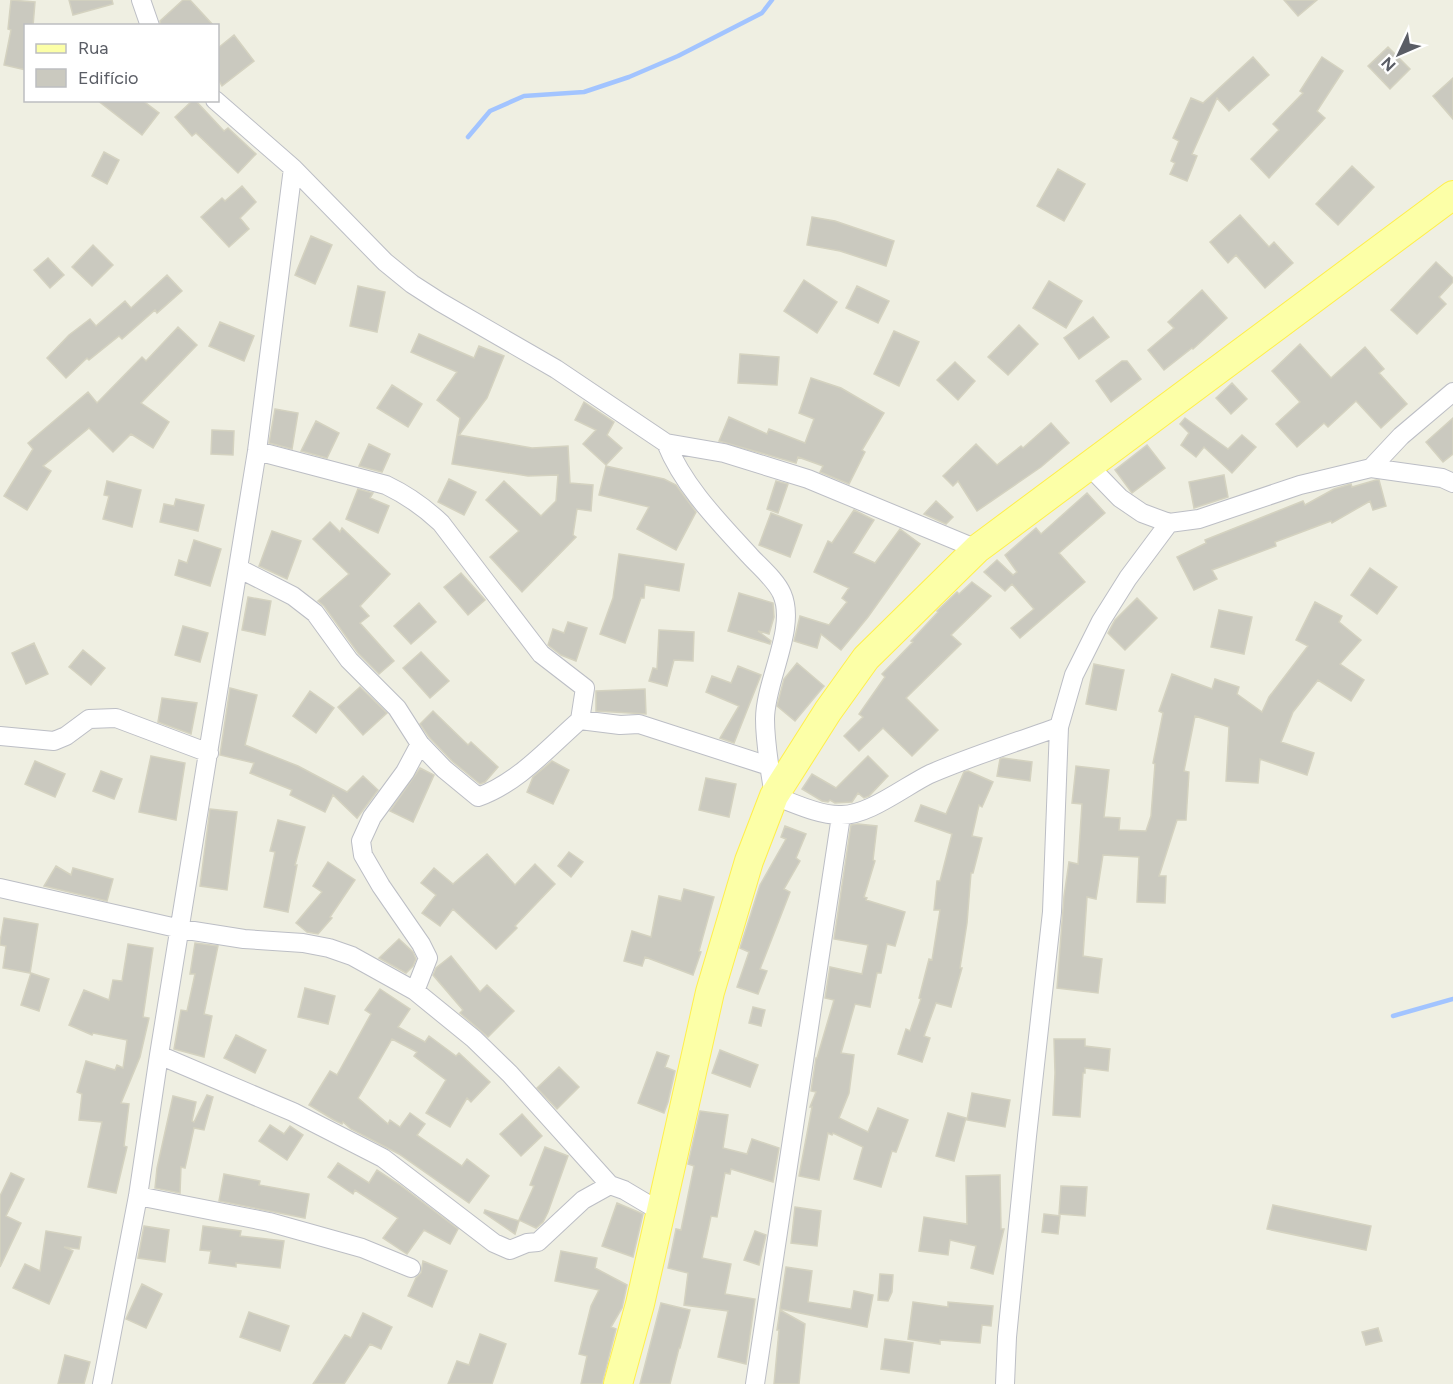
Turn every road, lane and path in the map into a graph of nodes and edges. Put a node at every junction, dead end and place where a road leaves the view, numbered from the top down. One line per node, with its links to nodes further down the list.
1 (141, 0): 2 (street)
2 (149, 24)
3 (217, 102): 4 (street)
4 (293, 168): 7 (street); 8 (street)
5 (1453, 195): 9 (main road)
6 (1453, 392): 10 (street)
7 (666, 443): 13 (street); 20 (street)
8 (257, 451): 14 (street); 15 (street)
9 (1089, 466): 12 (street); 13 (main road)
10 (1371, 468): 11 (street); 12 (street)
11 (1453, 483)
12 (1169, 522): 16 (street)
13 (977, 549): 21 (main road)
14 (238, 568): 18 (street); 19 (street)
15 (580, 720): 18 (street); 20 (street)
16 (1059, 727): 22 (street); 34 (street)
17 (0, 736): 19 (street)
18 (420, 744): 25 (street)
19 (209, 753): 24 (street)
20 (769, 766): 21 (street)
21 (774, 796): 22 (street); 29 (main road)
22 (841, 816): 33 (street)
23 (0, 888): 24 (street)
24 (181, 929): 25 (street); 26 (street)
25 (415, 992): 27 (street)
26 (159, 1055): 27 (street); 28 (street)
27 (610, 1185): 29 (street)
28 (138, 1197): 30 (street); 31 (street)
29 (661, 1212): 32 (main road)
30 (411, 1268)
31 (102, 1384)
32 (618, 1384)
33 (755, 1384)
34 (1005, 1384)

